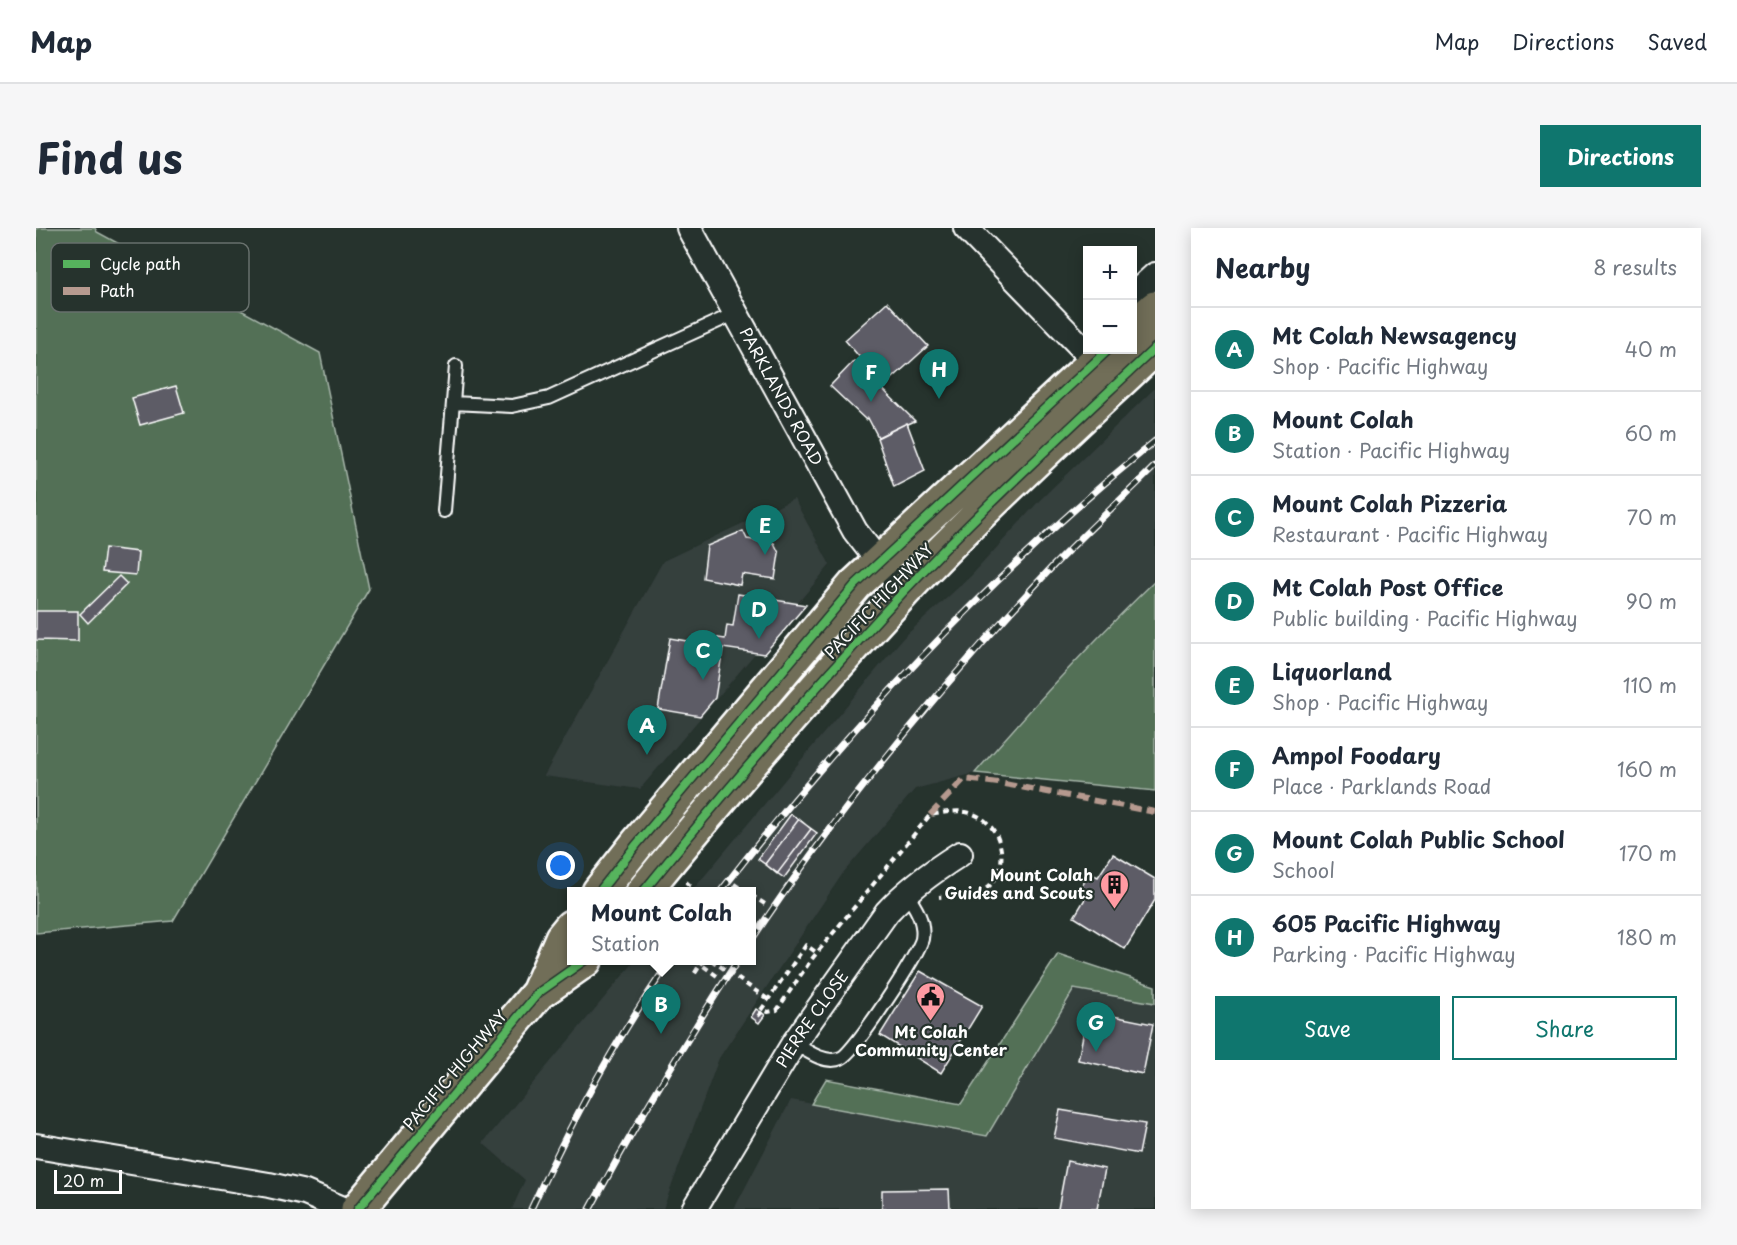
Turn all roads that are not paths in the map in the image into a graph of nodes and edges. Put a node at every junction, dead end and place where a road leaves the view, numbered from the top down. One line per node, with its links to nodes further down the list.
1 (689, 228): 6 (street, PARKLANDS ROAD)
2 (966, 228): 8 (street)
3 (1155, 275): 4 (street)
4 (1137, 291)
5 (1155, 308): 7 (main road)
6 (734, 314): 17 (lane); 20 (street, PARKLANDS ROAD)
7 (1137, 324)
8 (1083, 340)
9 (1155, 340): 10 (street)
10 (1137, 347)
11 (1155, 348): 18 (main road, PACIFIC HIGHWAY)
12 (1087, 354): 20 (main road, PACIFIC HIGHWAY)
13 (1093, 354): 18 (street)
14 (1100, 354): 15 (street)
15 (1126, 354)
16 (456, 366): 17 (lane)
17 (453, 403): 19 (lane)
18 (1063, 434): 21 (main road, PACIFIC HIGHWAY)
19 (444, 511)
20 (879, 562): 21 (street, PARKLANDS ROAD); 23 (main road, PACIFIC HIGHWAY)
21 (906, 589): 24 (main road, PACIFIC HIGHWAY)
22 (960, 854): 25 (street, PIERRE CLOSE)
23 (602, 887)
24 (646, 887)
25 (906, 892): 29 (street, PIERRE CLOSE); 29 (lane)
26 (567, 932): 28 (main road, PACIFIC HIGHWAY)
27 (578, 965): 28 (main road, PACIFIC HIGHWAY)
28 (538, 993): 32 (main road, PACIFIC HIGHWAY)
29 (794, 1043): 33 (street, PIERRE CLOSE)
30 (36, 1146): 31 (street)
31 (343, 1209)
32 (358, 1209)
33 (694, 1209)

